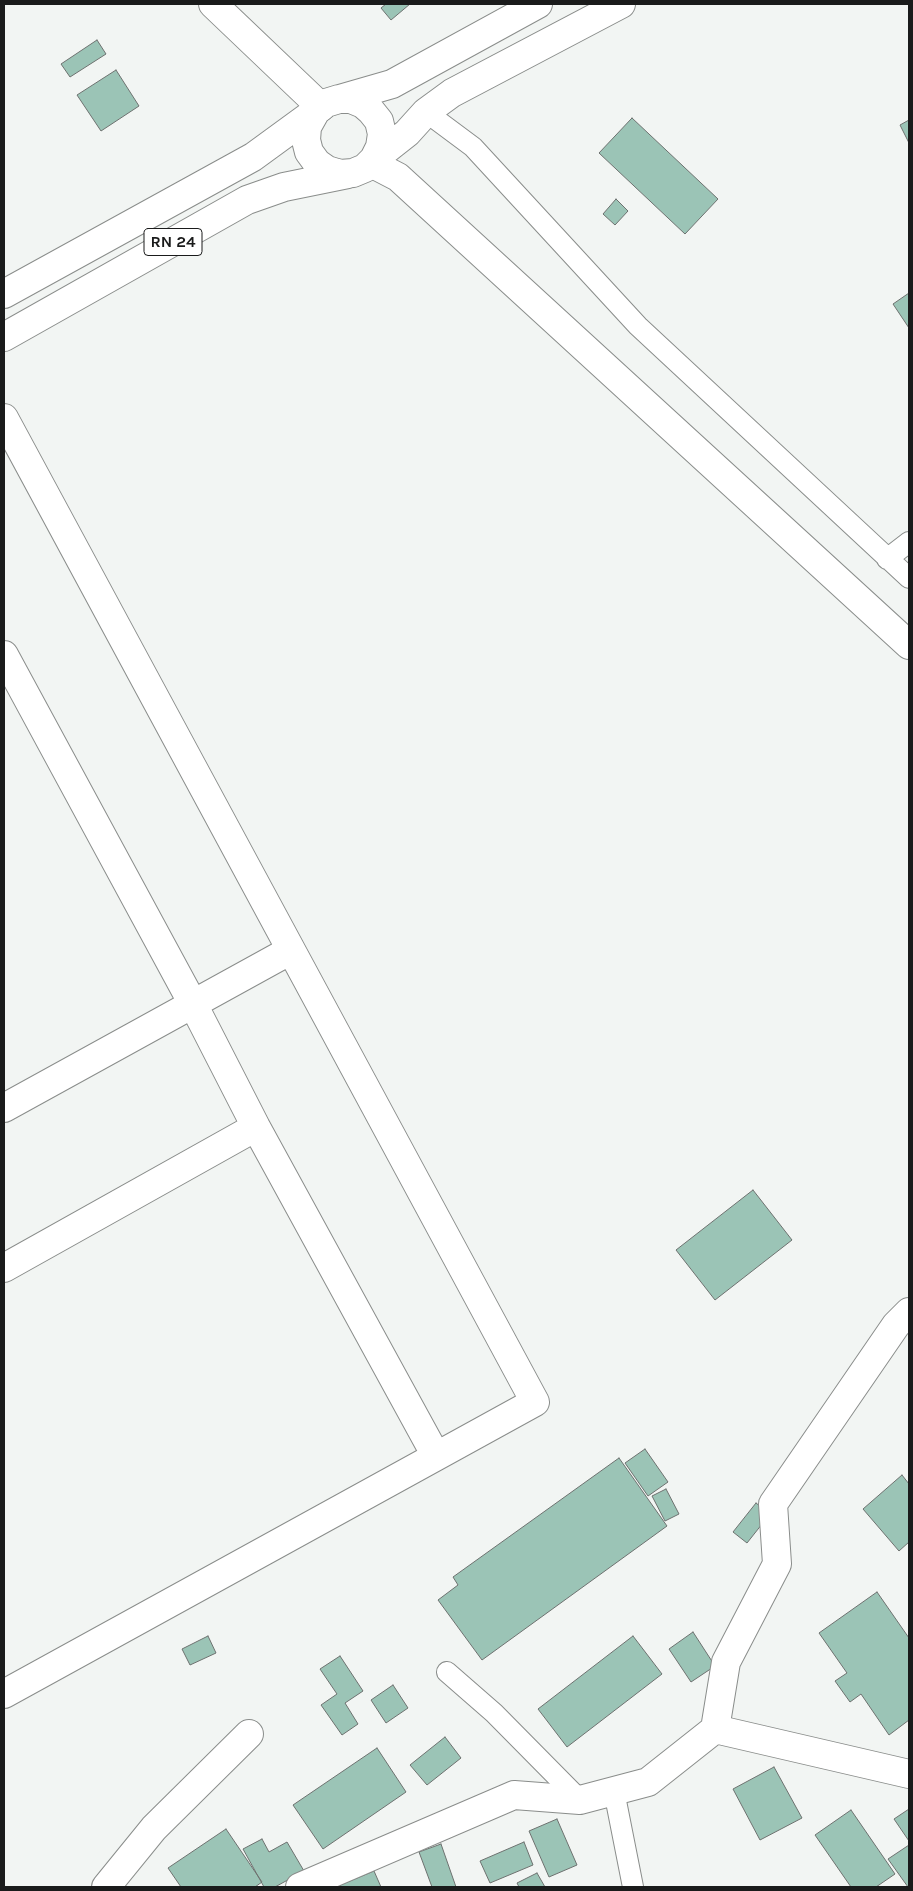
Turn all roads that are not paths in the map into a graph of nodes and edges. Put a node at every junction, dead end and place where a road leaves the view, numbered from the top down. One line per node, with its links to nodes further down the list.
1 (213, 4): 4 (main road)
2 (538, 4): 4 (main road, RN 24)
3 (622, 4): 5 (main road, RN 24)
4 (325, 106): 6 (main road); 6 (main road); 7 (main road, RN 24)
5 (426, 112): 6 (main road, RN 24); 11 (lane)
6 (366, 165): 8 (main road, RN 24); 13 (main road)
7 (4, 294)
8 (4, 337)
9 (4, 418): 15 (main road)
10 (909, 542): 11 (lane)
11 (887, 559): 12 (lane)
12 (909, 578)
13 (909, 645)
14 (4, 655): 16 (main road)
15 (291, 950): 16 (main road); 21 (main road)
16 (192, 1004): 17 (main road); 18 (main road)
17 (4, 1108)
18 (256, 1127): 19 (main road); 21 (main road)
19 (4, 1268)
20 (909, 1312): 24 (main road)
21 (436, 1456): 23 (main road)
22 (447, 1672): 28 (lane)
23 (4, 1694)
24 (715, 1729): 26 (main road); 27 (main road)
25 (249, 1734): 29 (main road)
26 (909, 1774)
27 (614, 1791): 28 (main road); 31 (lane)
28 (580, 1800): 30 (main road)
29 (106, 1887)
30 (300, 1887)
31 (633, 1887)

